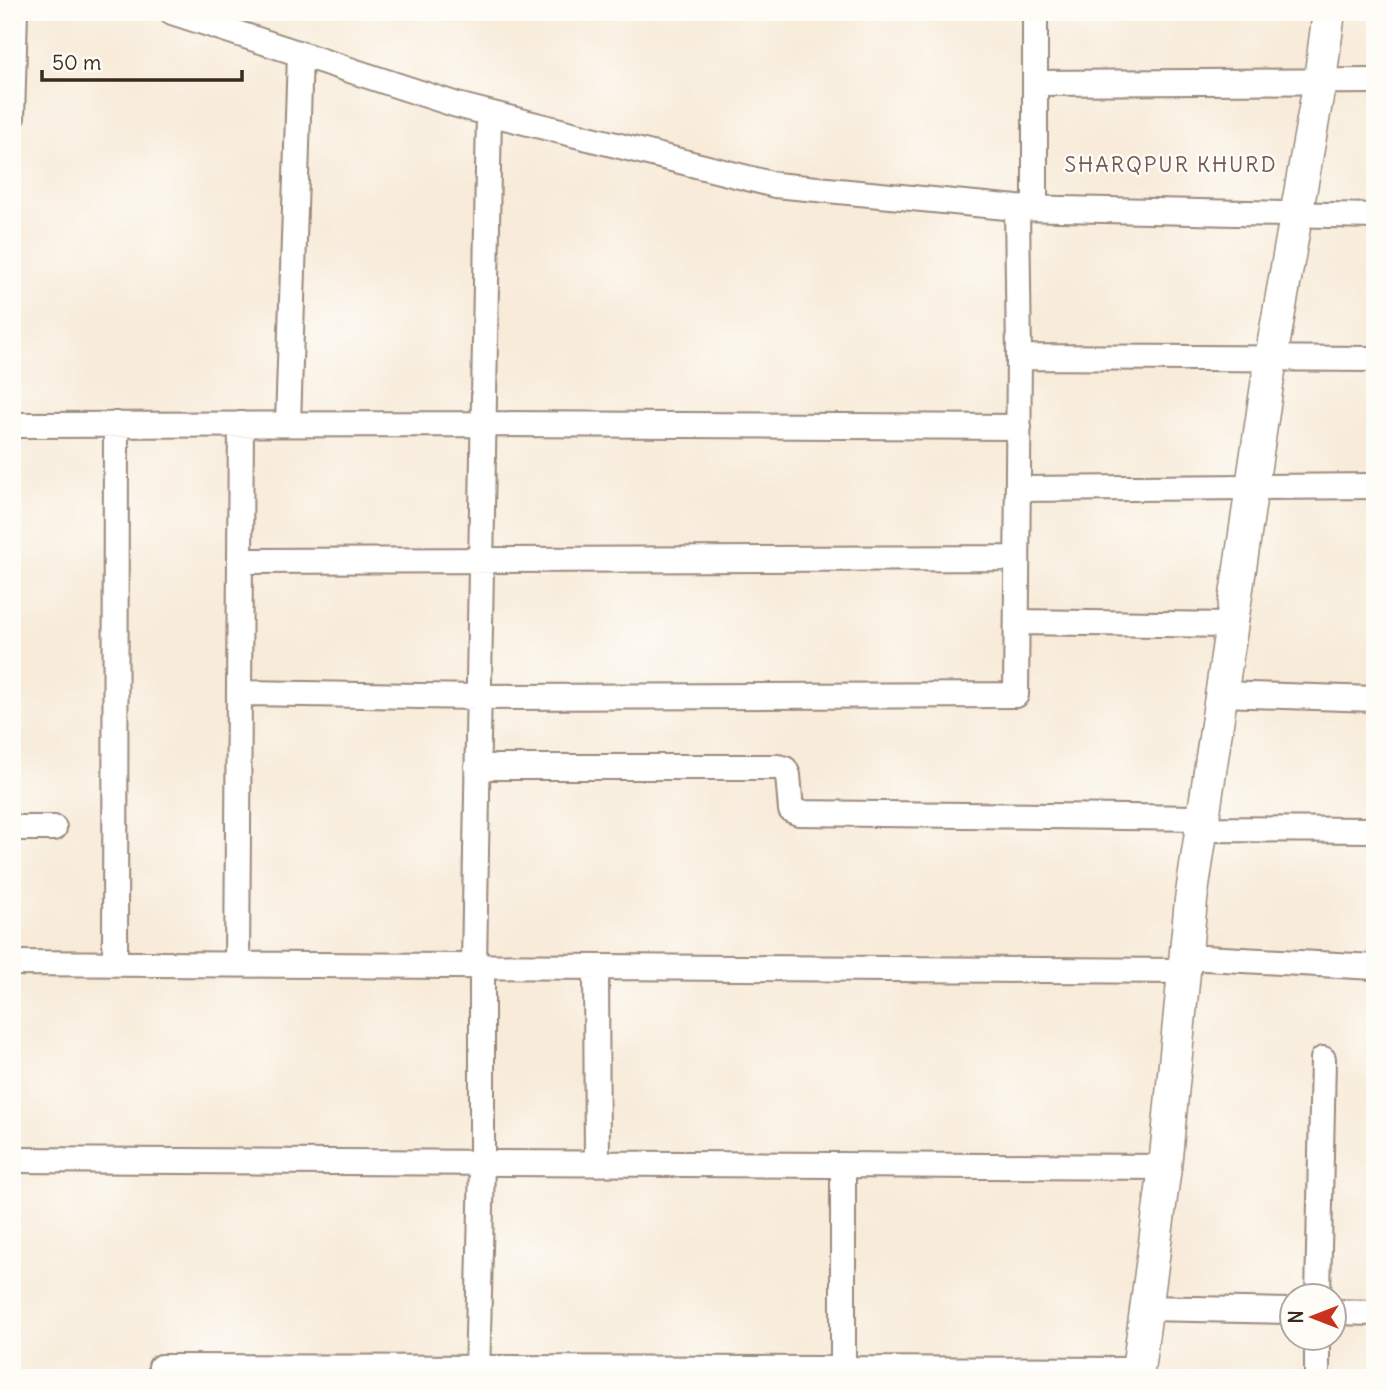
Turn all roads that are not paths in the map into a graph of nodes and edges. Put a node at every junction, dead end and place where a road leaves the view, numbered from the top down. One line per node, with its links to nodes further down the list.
1 (15, 12): 10 (street)
2 (172, 12): 5 (street)
3 (1035, 12): 8 (street)
4 (1329, 12): 6 (street)
5 (300, 54): 9 (street); 19 (street)
6 (1320, 80): 7 (street); 8 (street); 12 (street)
7 (1375, 81)
8 (1035, 83): 11 (street)
9 (489, 113): 11 (street); 20 (street)
10 (12, 117)
11 (1026, 208): 12 (street); 14 (street)
12 (1297, 214): 13 (street); 15 (street)
13 (1375, 216)
14 (1019, 357): 15 (street); 22 (street)
15 (1271, 358): 16 (street); 23 (street)
16 (1375, 359)
17 (116, 424): 18 (street); 21 (street); 41 (street)
18 (241, 424): 19 (street); 28 (street)
19 (288, 424): 20 (street)
20 (483, 424): 22 (street); 27 (street)
21 (12, 425)
22 (1019, 427): 25 (street)
23 (1252, 486): 24 (street); 25 (street); 30 (street)
24 (1375, 486)
25 (1018, 489): 26 (street)
26 (1017, 558): 27 (street); 29 (street)
27 (481, 560): 28 (street); 33 (street)
28 (240, 561): 31 (street)
29 (1017, 622): 30 (street); 33 (street)
30 (1231, 625): 32 (street)
31 (239, 693): 33 (street); 42 (street)
32 (1221, 694): 34 (street); 36 (street)
33 (478, 698): 35 (street)
34 (1375, 699)
35 (477, 767): 36 (street); 44 (street)
36 (1202, 823): 39 (street); 43 (street)
37 (12, 828): 38 (street)
38 (54, 828)
39 (1375, 830)
40 (12, 962): 41 (street)
41 (115, 963): 42 (street)
42 (237, 964): 44 (street)
43 (1185, 964): 45 (street); 46 (street); 52 (street)
44 (478, 966): 45 (street); 49 (street)
45 (596, 967): 50 (street)
46 (1375, 967)
47 (1322, 1059): 53 (street)
48 (12, 1160): 49 (street)
49 (482, 1164): 50 (street); 60 (street)
50 (597, 1164): 51 (street)
51 (843, 1166): 52 (street); 62 (street)
52 (1165, 1167): 54 (street)
53 (1318, 1282)
54 (1146, 1308): 55 (street); 63 (street)
55 (1278, 1311)
56 (1348, 1312): 57 (street)
57 (1375, 1313)
58 (1317, 1352): 64 (street)
59 (161, 1367): 60 (street)
60 (477, 1373): 61 (street)
61 (523, 1373): 62 (street)
62 (843, 1373): 63 (street)
63 (1138, 1374)
64 (1317, 1378)

